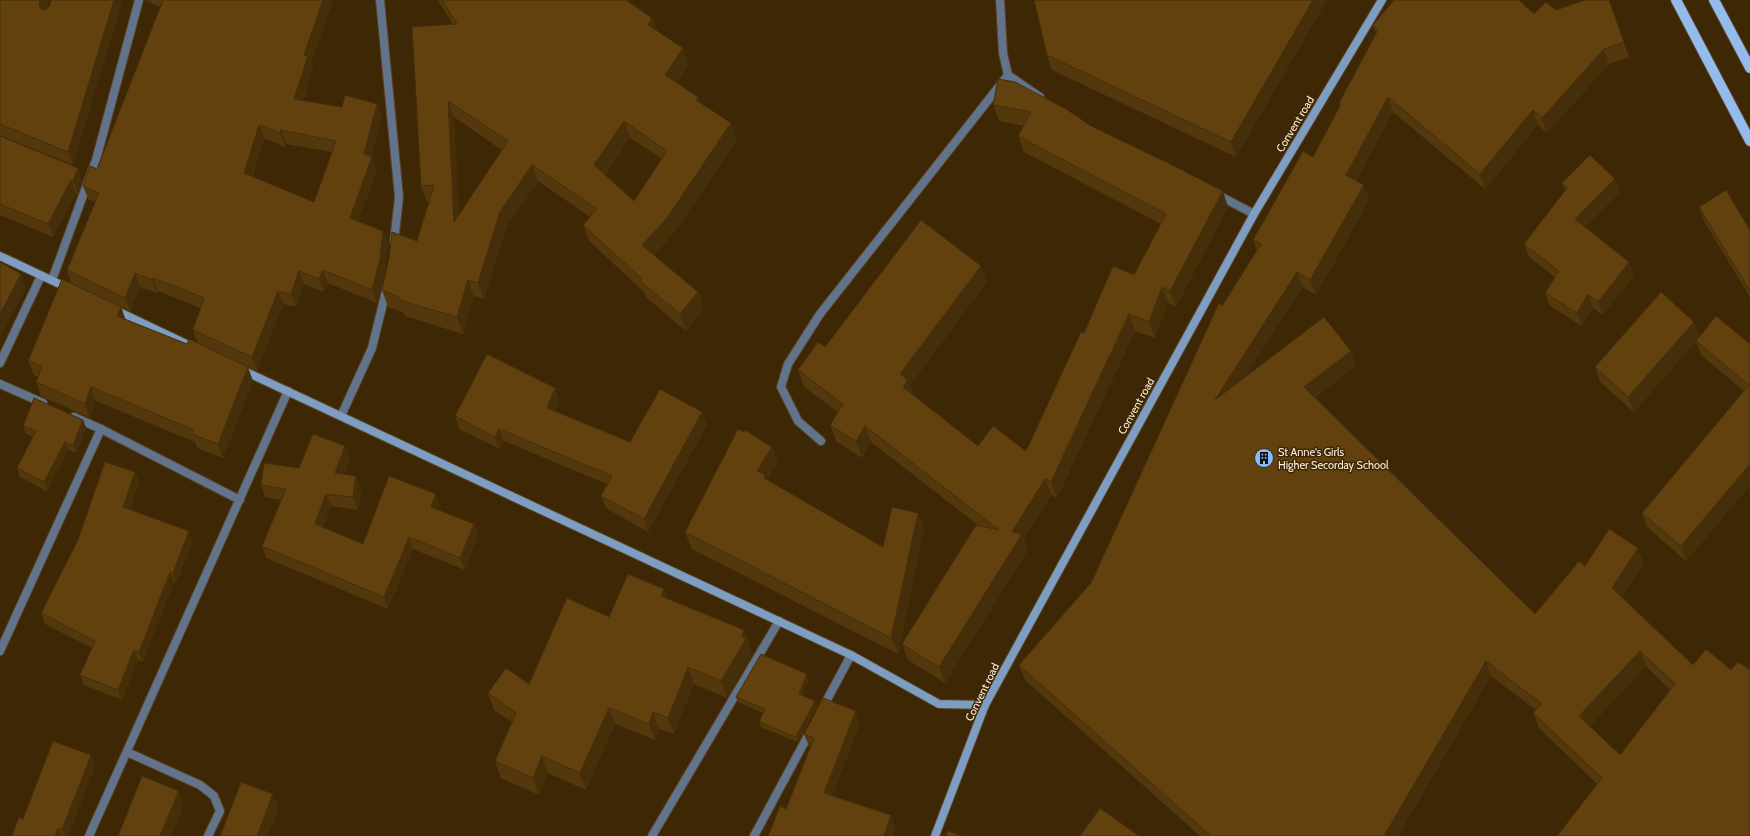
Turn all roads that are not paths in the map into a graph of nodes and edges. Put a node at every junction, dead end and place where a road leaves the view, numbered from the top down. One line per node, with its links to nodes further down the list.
1 (139, 0): 16 (street)
2 (380, 0): 13 (street)
3 (1000, 0): 8 (street)
4 (1382, 0): 12 (street, Convent road)
5 (1676, 0): 10 (main road)
6 (1714, 0): 7 (main road)
7 (1750, 68)
8 (1008, 75): 9 (street); 29 (street)
9 (1047, 102)
10 (1750, 141)
11 (1208, 190): 12 (street)
12 (1254, 214): 34 (street, Convent road)
13 (393, 250)
14 (0, 256): 15 (street)
15 (41, 276): 16 (street); 21 (street)
16 (52, 280): 18 (street)
17 (388, 280): 27 (street)
18 (73, 290)
19 (102, 304): 20 (street)
20 (202, 351)
21 (0, 363)
22 (238, 368): 24 (street)
23 (0, 384): 25 (street)
24 (288, 391): 27 (street); 30 (street)
25 (50, 406)
26 (65, 413): 28 (street)
27 (341, 416): 31 (street)
28 (101, 429): 30 (street); 32 (street)
29 (821, 441)
30 (240, 500): 35 (street)
31 (780, 621): 33 (street); 38 (street)
32 (0, 651)
33 (851, 655): 34 (street); 39 (street)
34 (985, 705): 40 (street, Convent road)
35 (127, 752): 36 (street); 37 (street)
36 (89, 836)
37 (208, 836)
38 (652, 836)
39 (754, 836)
40 (935, 836)

